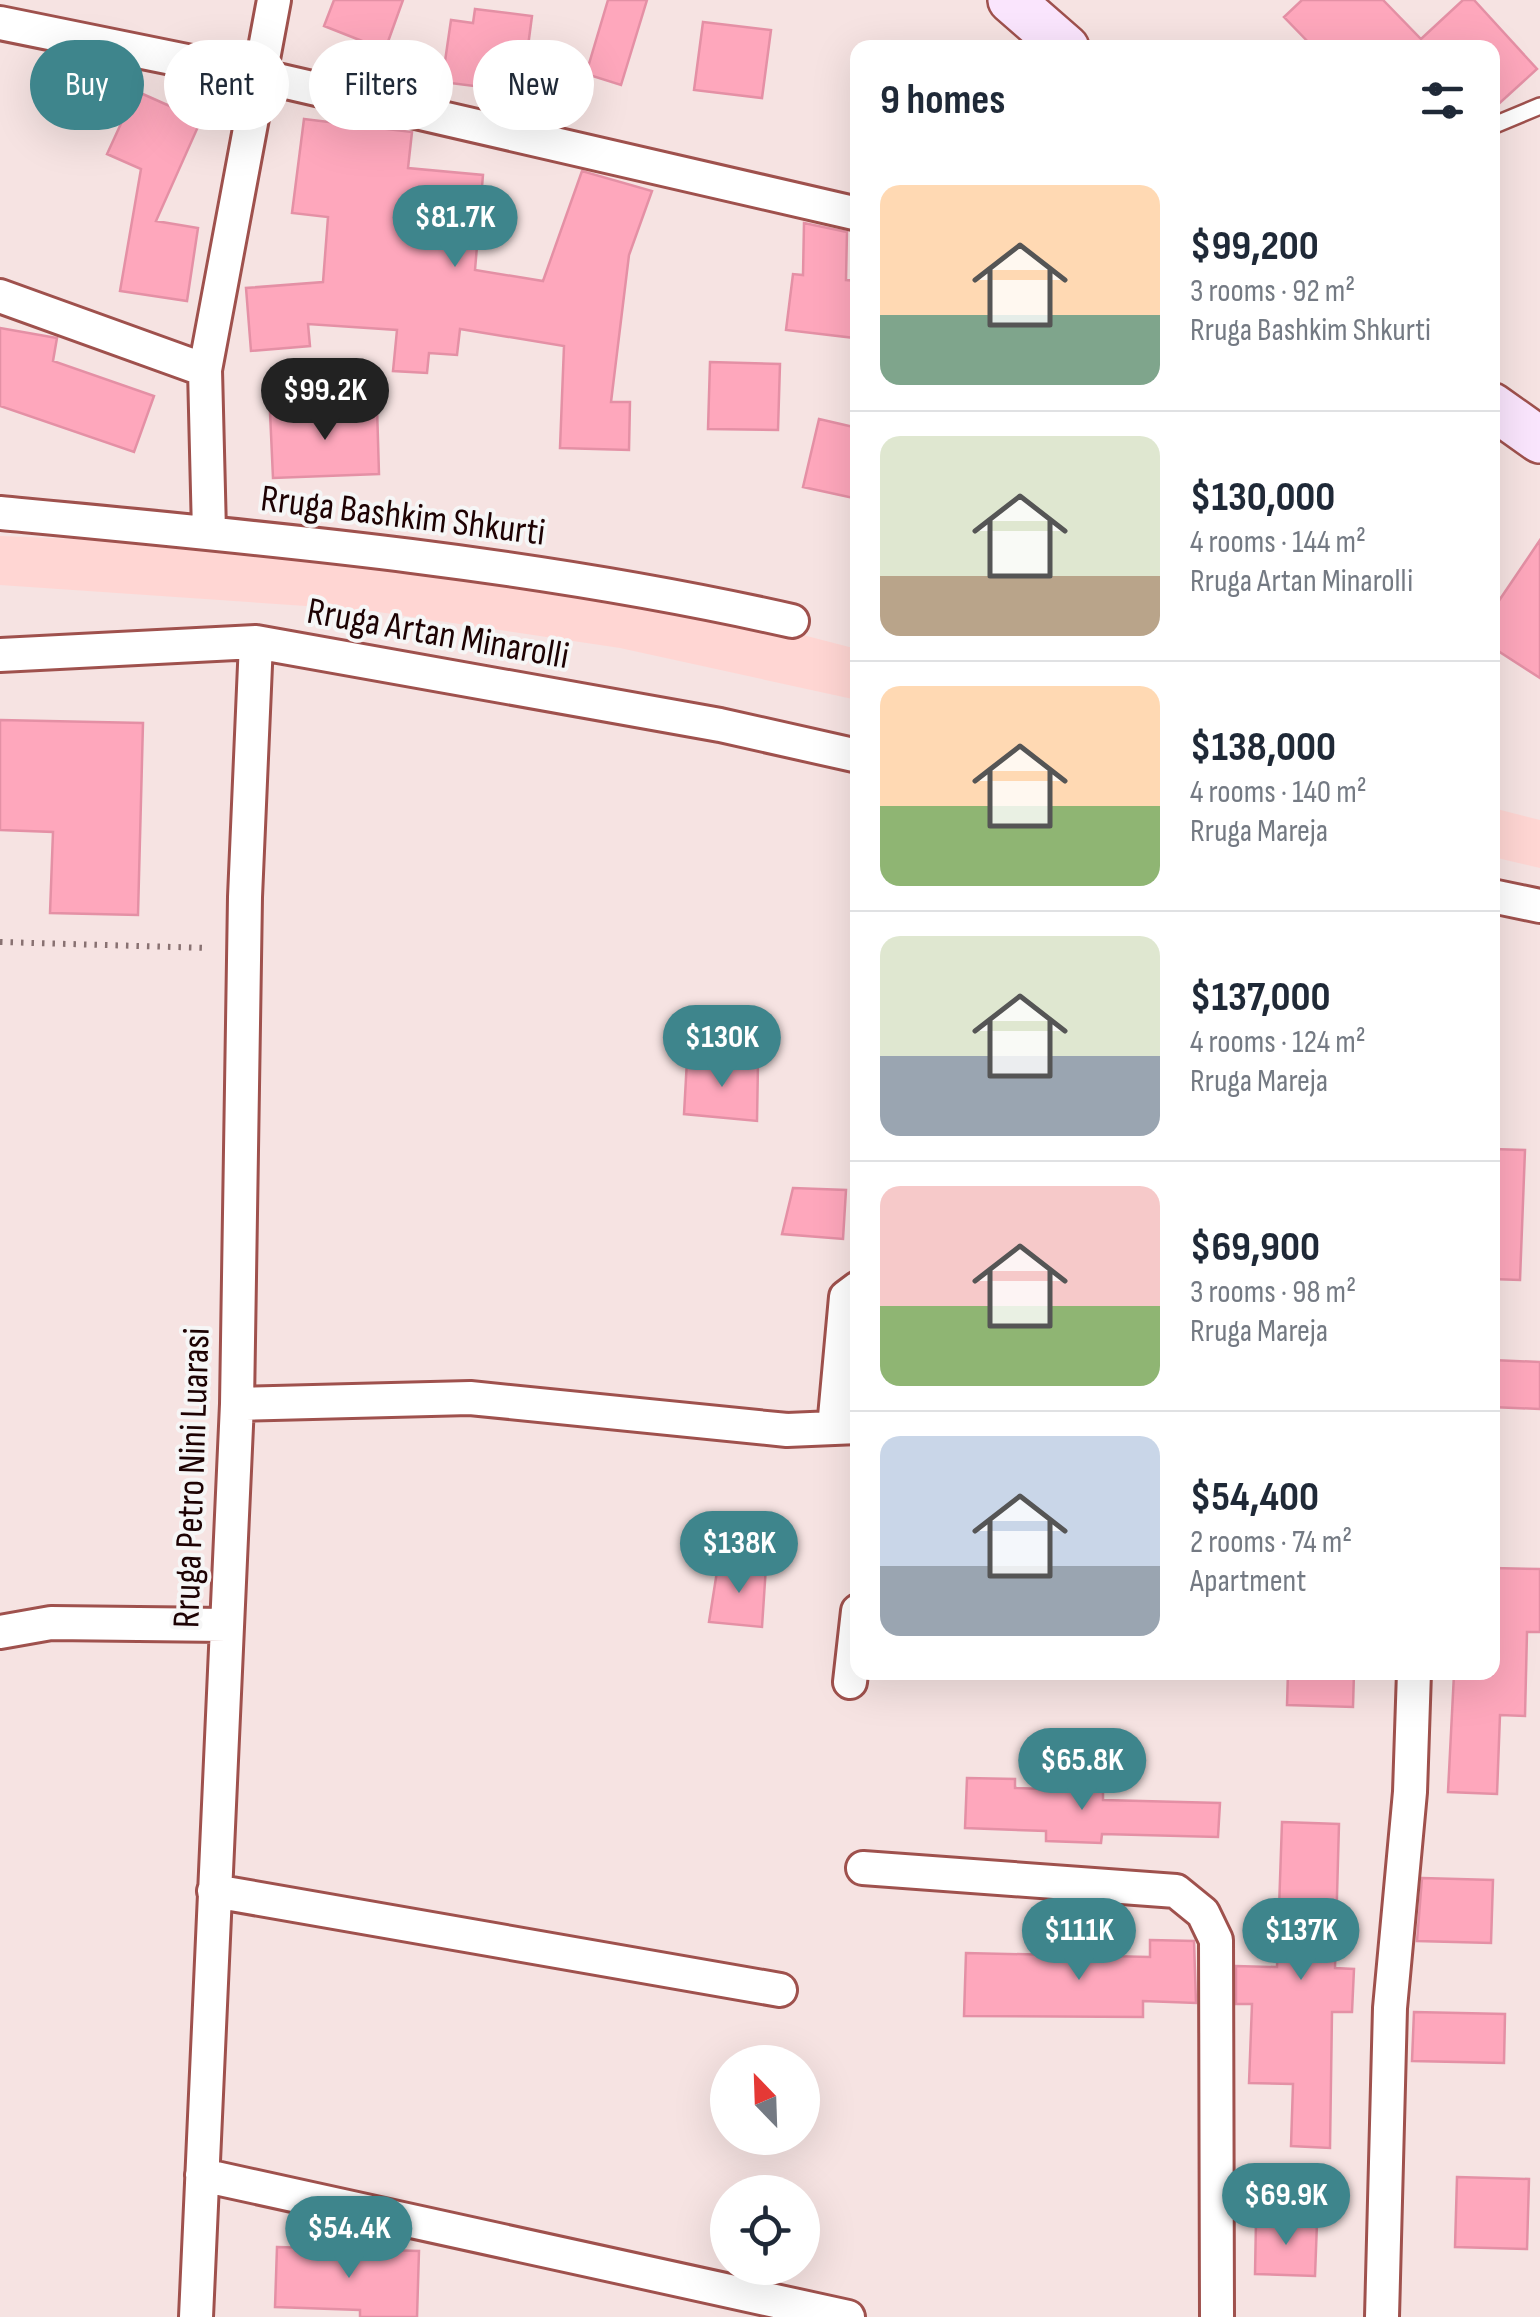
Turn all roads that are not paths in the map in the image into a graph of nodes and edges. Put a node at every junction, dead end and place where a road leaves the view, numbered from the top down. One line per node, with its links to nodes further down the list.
1 (274, 0): 4 (street)
2 (1011, 0): 5 (street)
3 (0, 23): 6 (street)
4 (267, 40)
5 (1057, 40)
6 (164, 56)
7 (289, 83): 11 (street)
8 (1540, 106): 9 (lane)
9 (1500, 123)
10 (250, 130): 13 (street)
11 (850, 212)
12 (0, 296): 13 (street)
13 (205, 370): 17 (street)
14 (1500, 412): 15 (street)
15 (1540, 440)
16 (0, 512): 17 (street, Rruga Bashkim Shkurti)
17 (209, 532): 18 (street, Rruga Bashkim Shkurti)
18 (792, 621)
19 (256, 642): 20 (street, Rruga Artan Minarolli); 21 (street, Rruga Artan Minarolli); 25 (street, Rruga Petro Nini Luarasi)
20 (0, 655)
21 (850, 754)
22 (1500, 898): 23 (street)
23 (1540, 906)
24 (850, 1294): 26 (street)
25 (238, 1404): 26 (street); 27 (street, Rruga Petro Nini Luarasi)
26 (846, 1428)
27 (226, 1625): 28 (street); 31 (street, Rruga Petro Nini Luarasi)
28 (0, 1632)
29 (1414, 1680): 38 (street)
30 (863, 1868): 37 (street)
31 (214, 1891): 32 (street); 33 (street, Rruga Petro Nini Luarasi)
32 (780, 1990)
33 (202, 2175): 34 (street); 35 (street, Rruga Petro Nini Luarasi)
34 (782, 2310): 36 (street)
35 (196, 2317)
36 (848, 2317)
37 (1217, 2317)
38 (1382, 2317)

